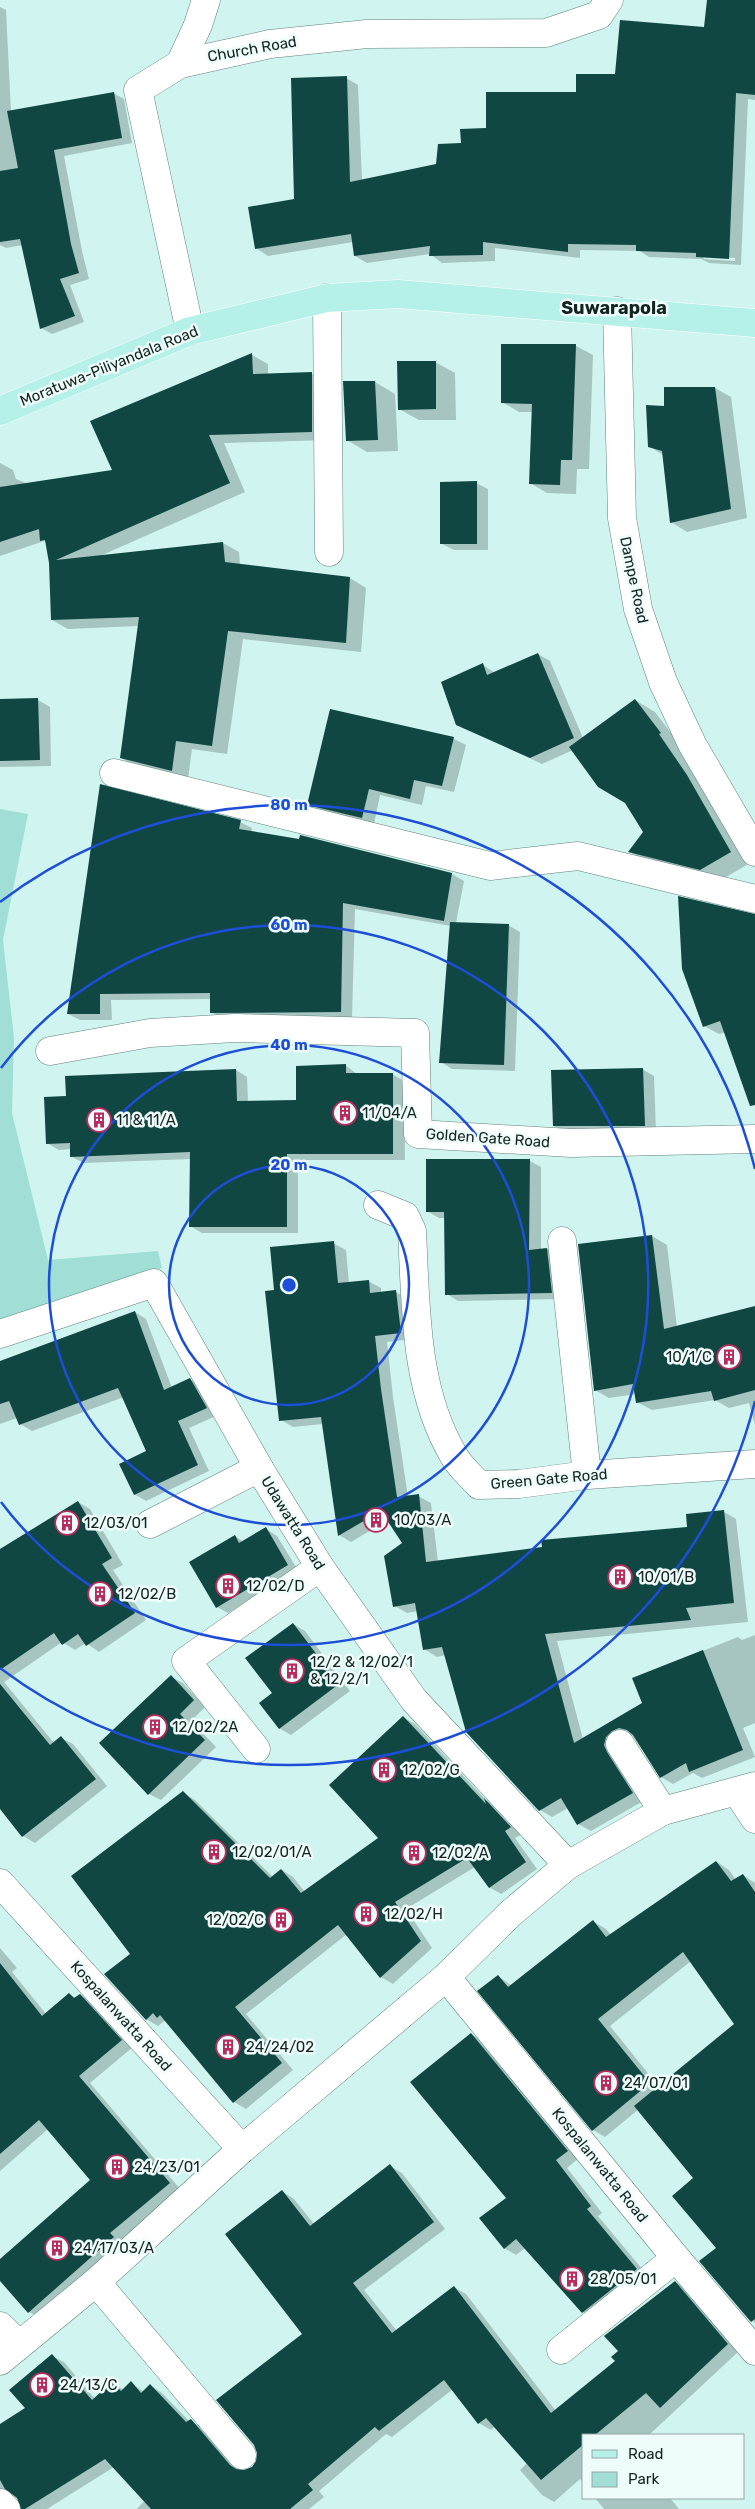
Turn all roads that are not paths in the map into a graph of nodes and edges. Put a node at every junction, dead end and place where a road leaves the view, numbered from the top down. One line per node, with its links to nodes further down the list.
1 (206, 0): 3 (street)
2 (608, 0): 3 (street, Church Road)
3 (180, 64): 7 (street, Church Road)
4 (328, 298): 5 (main road, Moratuwa-Piliyandala Road); 7 (main road, Moratuwa-Piliyandala Road); 9 (street)
5 (617, 311): 6 (main road, Moratuwa-Piliyandala Road); 11 (street, Dampe Road)
6 (755, 323)
7 (190, 331): 8 (main road, Moratuwa-Piliyandala Road)
8 (0, 411)
9 (329, 552)
10 (114, 773): 12 (street)
11 (755, 852)
12 (755, 899)
13 (50, 1051): 14 (street, Golden Gate Road)
14 (755, 1139)
15 (378, 1205): 20 (street, Green Gate Road)
16 (562, 1241): 20 (street)
17 (0, 1334): 19 (street, Udawatta Road)
18 (755, 1464): 20 (street, Green Gate Road)
19 (259, 1468): 21 (street); 22 (street, Udawatta Road)
20 (587, 1475)
21 (150, 1524)
22 (320, 1567): 24 (street); 28 (street, Udawatta Road)
23 (620, 1744): 26 (street)
24 (256, 1749)
25 (746, 1789): 26 (street); 27 (street)
26 (663, 1811): 28 (street)
27 (755, 1819)
28 (568, 1865): 30 (street)
29 (0, 1883): 31 (street, Kospalanwatta Road)
30 (446, 1977): 31 (street); 32 (street, Kospalanwatta Road)
31 (242, 2149): 33 (street)
32 (676, 2258): 35 (street); 36 (street, Kospalanwatta Road)
33 (96, 2282): 34 (street); 37 (street)
34 (6, 2344)
35 (561, 2350)
36 (755, 2351)
37 (242, 2455)
38 (0, 2503): 39 (street)
39 (6, 2509)

